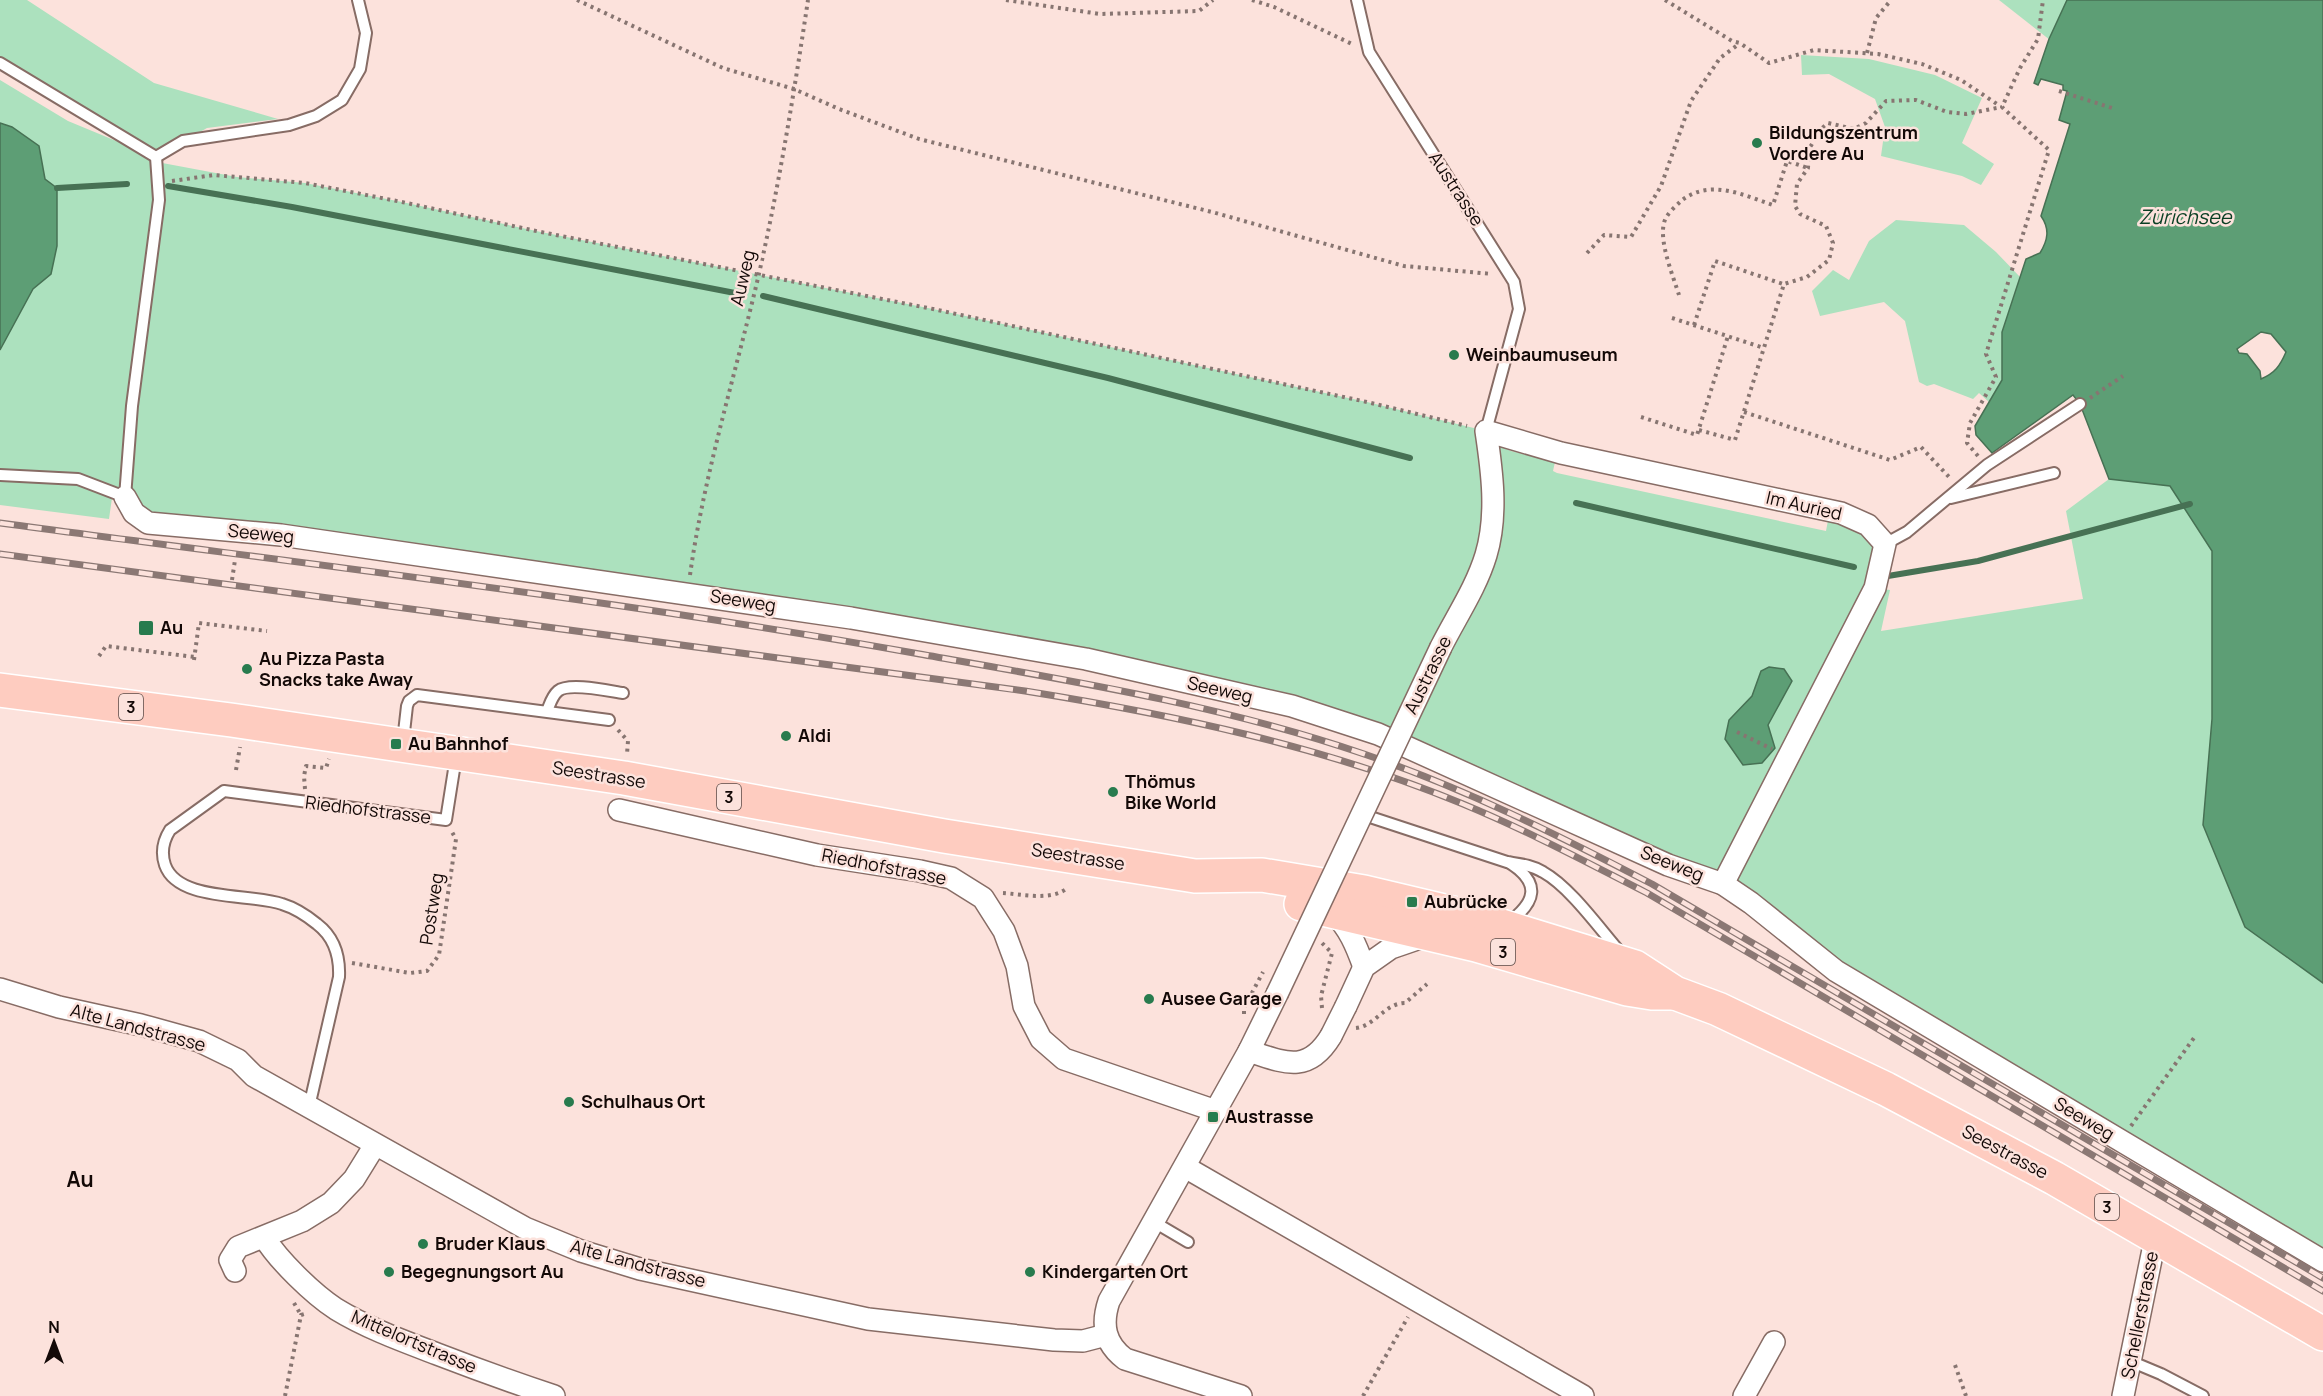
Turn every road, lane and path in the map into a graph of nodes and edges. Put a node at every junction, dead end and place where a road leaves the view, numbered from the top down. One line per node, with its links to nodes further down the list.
1 (358, 0): 19 (lane)
2 (577, 0): 15 (path)
3 (808, 0): 15 (path, Auweg)
4 (1006, 0): 5 (path)
5 (1213, 0)
6 (1252, 0): 12 (path)
7 (1357, 0): 12 (lane, Austrasse)
8 (1665, 0): 11 (path)
9 (1891, 0): 13 (path)
10 (2043, 0): 17 (path)
11 (1740, 43): 13 (path); 22 (path)
12 (1369, 52): 23 (lane, Austrasse)
13 (1867, 53): 17 (path)
14 (0, 63): 19 (lane)
15 (794, 89): 23 (path); 24 (path, Auweg)
16 (2060, 91): 18 (path)
17 (2002, 107): 20 (path); 37 (path)
18 (2112, 108)
19 (156, 157): 21 (lane)
20 (1808, 168): 25 (path); 26 (path)
21 (159, 183): 24 (path); 41 (lane)
22 (1587, 253)
23 (1509, 273): 36 (lane, Austrasse)
24 (759, 275): 36 (path); 44 (path, Auweg)
25 (1784, 284): 28 (path); 30 (path)
26 (1679, 295)
27 (1672, 318): 28 (path)
28 (1694, 325): 29 (path)
29 (1728, 336): 30 (path); 35 (path)
30 (1764, 348): 33 (path)
31 (2124, 376): 32 (path)
32 (2080, 404): 37 (lane)
33 (1744, 412): 35 (path); 40 (path)
34 (1641, 417): 35 (path)
35 (1699, 430)
36 (1486, 431): 43 (street, Im Auried); 63 (street, Austrasse, bridge)
37 (1987, 465): 40 (lane)
38 (2054, 473): 42 (lane)
39 (0, 475): 41 (lane, Seeweg)
40 (1960, 489): 42 (lane)
41 (125, 497): 67 (street, Seeweg)
42 (1948, 499): 43 (lane)
43 (1885, 544): 57 (street)
44 (693, 559)
45 (235, 560): 46 (path)
46 (232, 580)
47 (267, 631): 48 (path)
48 (99, 656)
49 (0, 690): 55 (main road, Seestrasse / 3)
50 (623, 693): 51 (lane)
51 (548, 711): 52 (lane); 55 (lane)
52 (609, 720): 58 (path)
53 (1737, 732): 57 (path)
54 (240, 741): 60 (path)
55 (403, 745): 56 (main road, Seestrasse / 3)
56 (457, 754): 64 (lane, Riedhofstrasse); 66 (main road, Seestrasse / 3)
57 (1788, 757): 67 (street)
58 (626, 759)
59 (328, 762): 61 (path)
60 (236, 770)
61 (304, 802): 64 (lane, Riedhofstrasse); 80 (lane, Riedhofstrasse)
62 (619, 810): 69 (street, Riedhofstrasse)
63 (1362, 814): 65 (lane); 79 (street, Austrasse, bridge)
64 (446, 820): 73 (path, Postweg)
65 (1507, 862): 71 (lane); 75 (lane)
66 (1195, 876): 70 (main road, Seestrasse / 3); 71 (main road, Seestrasse / 3)
67 (1723, 884): 82 (street, Seeweg)
68 (1066, 889): 69 (path)
69 (983, 898): 81 (street, Riedhofstrasse)
70 (1330, 909): 72 (main road, Seestrasse / 3); 74 (street)
71 (1504, 926): 75 (main road, Seestrasse / 3)
72 (1435, 934): 74 (street); 77 (main road, Seestrasse / 3)
73 (362, 964)
74 (1364, 967): 79 (street, bridge)
75 (1635, 967): 77 (main road, Seestrasse / 3)
76 (0, 989): 80 (street, Alte Landstrasse)
77 (1675, 993): 86 (main road, Seestrasse / 3)
78 (2196, 1035): 82 (path)
79 (1249, 1051): 81 (street, Austrasse)
80 (309, 1107): 83 (street, Alte Landstrasse)
81 (1216, 1111): 84 (street, Austrasse)
82 (2116, 1138): 89 (street, Seeweg)
83 (375, 1145): 87 (street); 96 (street, Alte Landstrasse)
84 (1185, 1167): 85 (street, Austrasse); 91 (street)
85 (1154, 1222): 88 (lane); 96 (street, Austrasse)
86 (2156, 1235): 95 (main road, Seestrasse / 3); 98 (street, Schellerstrasse)
87 (264, 1237): 90 (street); 93 (street, Mittelortstrasse)
88 (1188, 1242)
89 (2323, 1261)
90 (235, 1270)
91 (1417, 1301): 103 (path); 104 (street)
92 (294, 1302): 94 (path)
93 (334, 1307): 94 (path); 101 (street, Mittelortstrasse)
94 (302, 1315): 100 (path)
95 (2323, 1334)
96 (1106, 1335): 102 (street)
97 (1774, 1342): 105 (street)
98 (2130, 1361): 107 (street, Schellerstrasse); 108 (lane)
99 (1955, 1365): 106 (path)
100 (285, 1396)
101 (554, 1396)
102 (1240, 1396)
103 (1363, 1396)
104 (1583, 1396)
105 (1743, 1396)
106 (1966, 1396)
107 (2123, 1396)
108 (2203, 1396)

